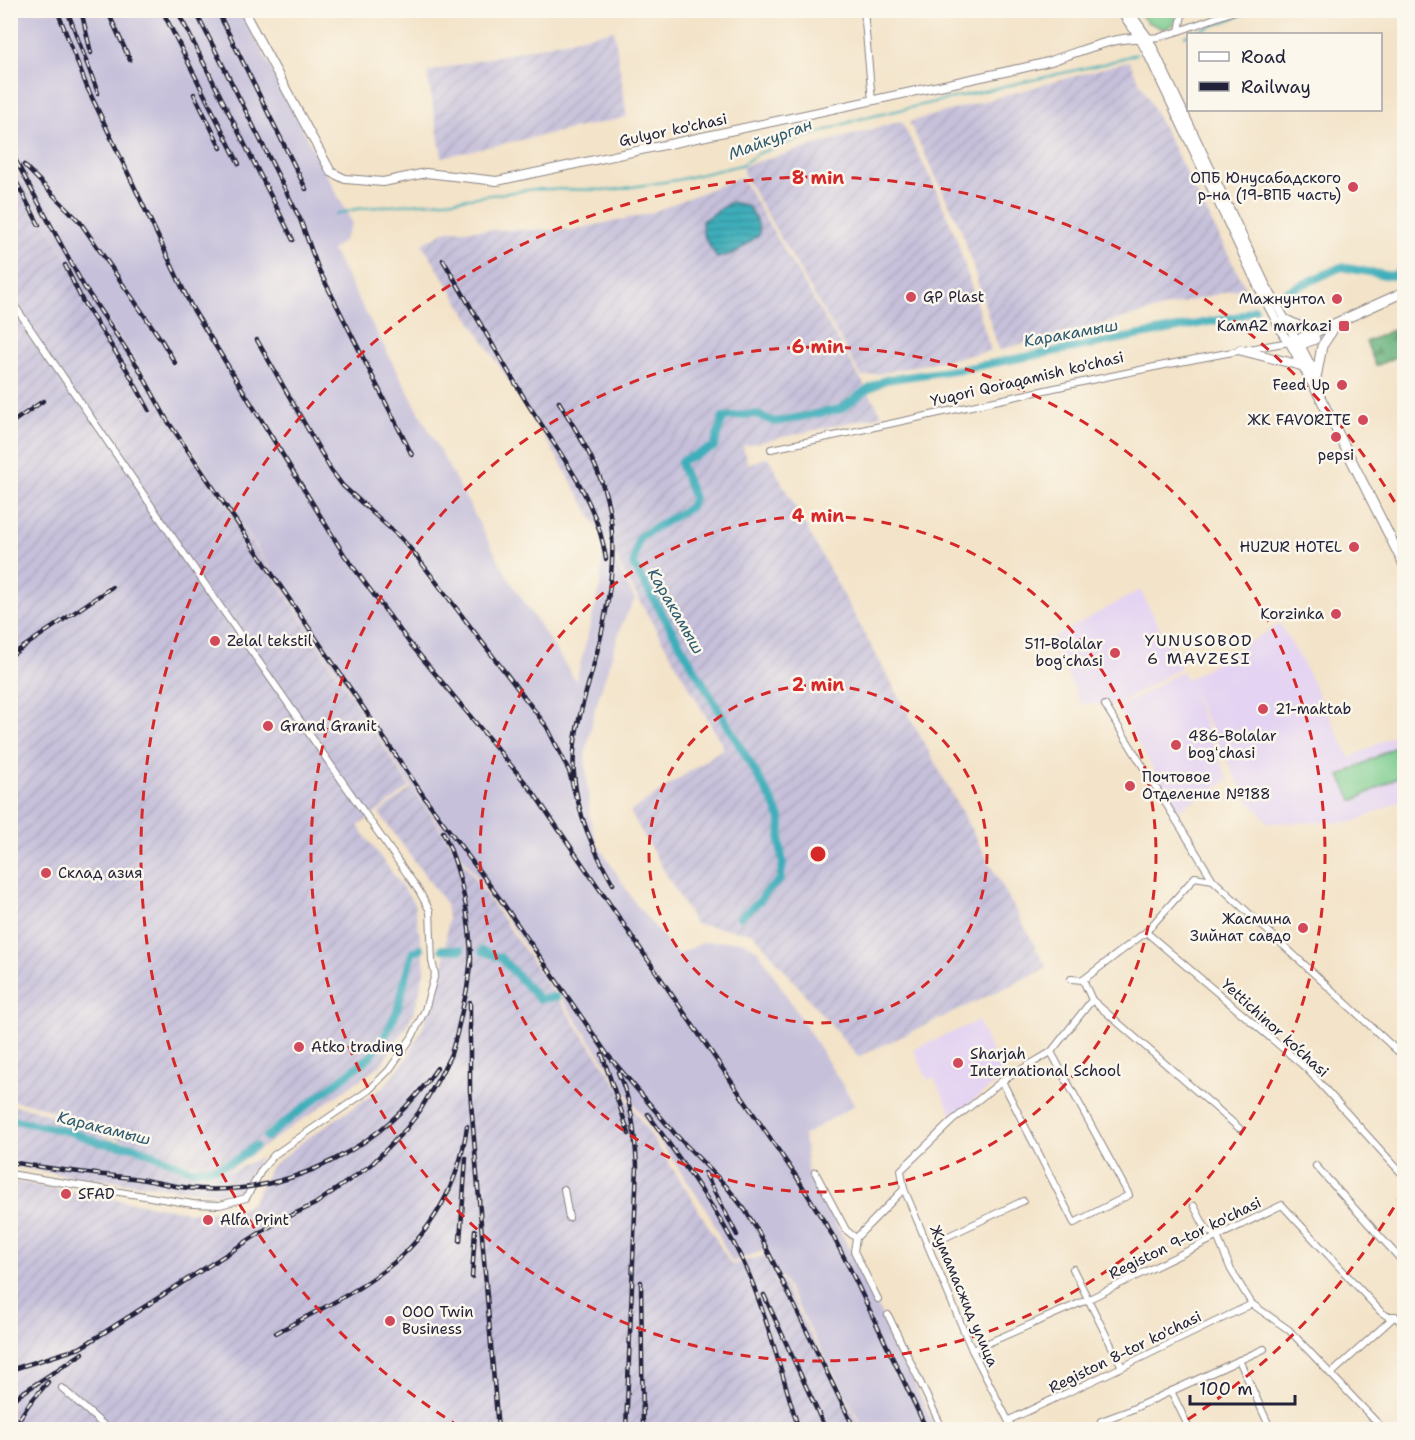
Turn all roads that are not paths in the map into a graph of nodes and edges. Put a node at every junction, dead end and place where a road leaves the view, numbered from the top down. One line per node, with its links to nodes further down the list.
1 (243, 10): 9 (street, Gulyor ko'chasi)
2 (864, 10): 9 (street)
3 (1120, 10): 8 (street)
4 (1128, 10): 8 (street)
5 (1183, 10): 7 (street)
6 (1238, 10): 7 (street, Gulyor ko'chasi)
7 (1179, 30): 8 (street, Gulyor ko'chasi)
8 (1143, 38): 9 (street, Gulyor ko'chasi); 13 (street)
9 (872, 101)
10 (1404, 292): 14 (main road, Yuqori Qoraqamish ko'chasi)
11 (1404, 298): 14 (main road, Yuqori Qoraqamish ko'chasi)
12 (10, 299): 34 (street)
13 (1280, 317): 14 (main road); 15 (street)
14 (1331, 328): 15 (main road, Yuqori Qoraqamish ko'chasi); 18 (main road)
15 (1295, 342): 16 (street, Yuqori Qoraqamish ko'chasi); 17 (main road); 18 (main road)
16 (1240, 350): 17 (main road); 20 (street, Yuqori Qoraqamish ko'chasi)
17 (1303, 366): 19 (main road)
18 (1316, 378): 19 (main road)
19 (1320, 397): 21 (main road)
20 (771, 450)
21 (1404, 565)
22 (1105, 705): 23 (street)
23 (1213, 880): 24 (street); 29 (street)
24 (1146, 932): 26 (street); 35 (street, Yettichinor ko‘chasi)
25 (1071, 979): 26 (street)
26 (1083, 980): 27 (street)
27 (1092, 1000): 28 (street); 31 (street)
28 (1051, 1052): 30 (street); 30 (street)
29 (1404, 1057)
30 (1002, 1081): 37 (street, Жумамасжид улица)
31 (1239, 1128)
32 (1316, 1166): 44 (street)
33 (814, 1173): 42 (street)
34 (10, 1174)
35 (1404, 1176)
36 (564, 1190): 40 (street)
37 (904, 1190): 42 (street); 43 (street, Жумамасжид улица)
38 (1023, 1202): 43 (street)
39 (1194, 1206): 41 (street)
40 (569, 1218)
41 (1217, 1236): 47 (street, Registon 9-tor ko'chasi); 48 (street); 50 (street, Registon 9-tor ko'chasi)
42 (856, 1238): 46 (street)
43 (929, 1245): 53 (street, Жумамасжид улица)
44 (1404, 1263)
45 (1073, 1269): 47 (street)
46 (878, 1299)
47 (1089, 1299): 53 (street, Registon 9-tor ko'chasi); 55 (street)
48 (1252, 1304): 55 (street, Registon 8-tor ko'chasi); 56 (street)
49 (888, 1315): 62 (street)
50 (1395, 1316): 51 (street, Registon 9-tor ko'chasi); 56 (street)
51 (1404, 1326)
52 (1264, 1349): 54 (street)
53 (972, 1350): 59 (street, Жумамасжид улица)
54 (1239, 1360): 58 (street); 65 (street)
55 (1122, 1368): 59 (street, Registon 8-tor ko'chasi)
56 (1331, 1374): 66 (street)
57 (62, 1388): 61 (street)
58 (1171, 1390): 60 (street); 64 (street)
59 (1008, 1420): 63 (street, Жумамасжид улица)
60 (1102, 1426)
61 (109, 1430)
62 (943, 1430)
63 (1013, 1430)
64 (1190, 1430)
65 (1271, 1430)
66 (1384, 1430)

